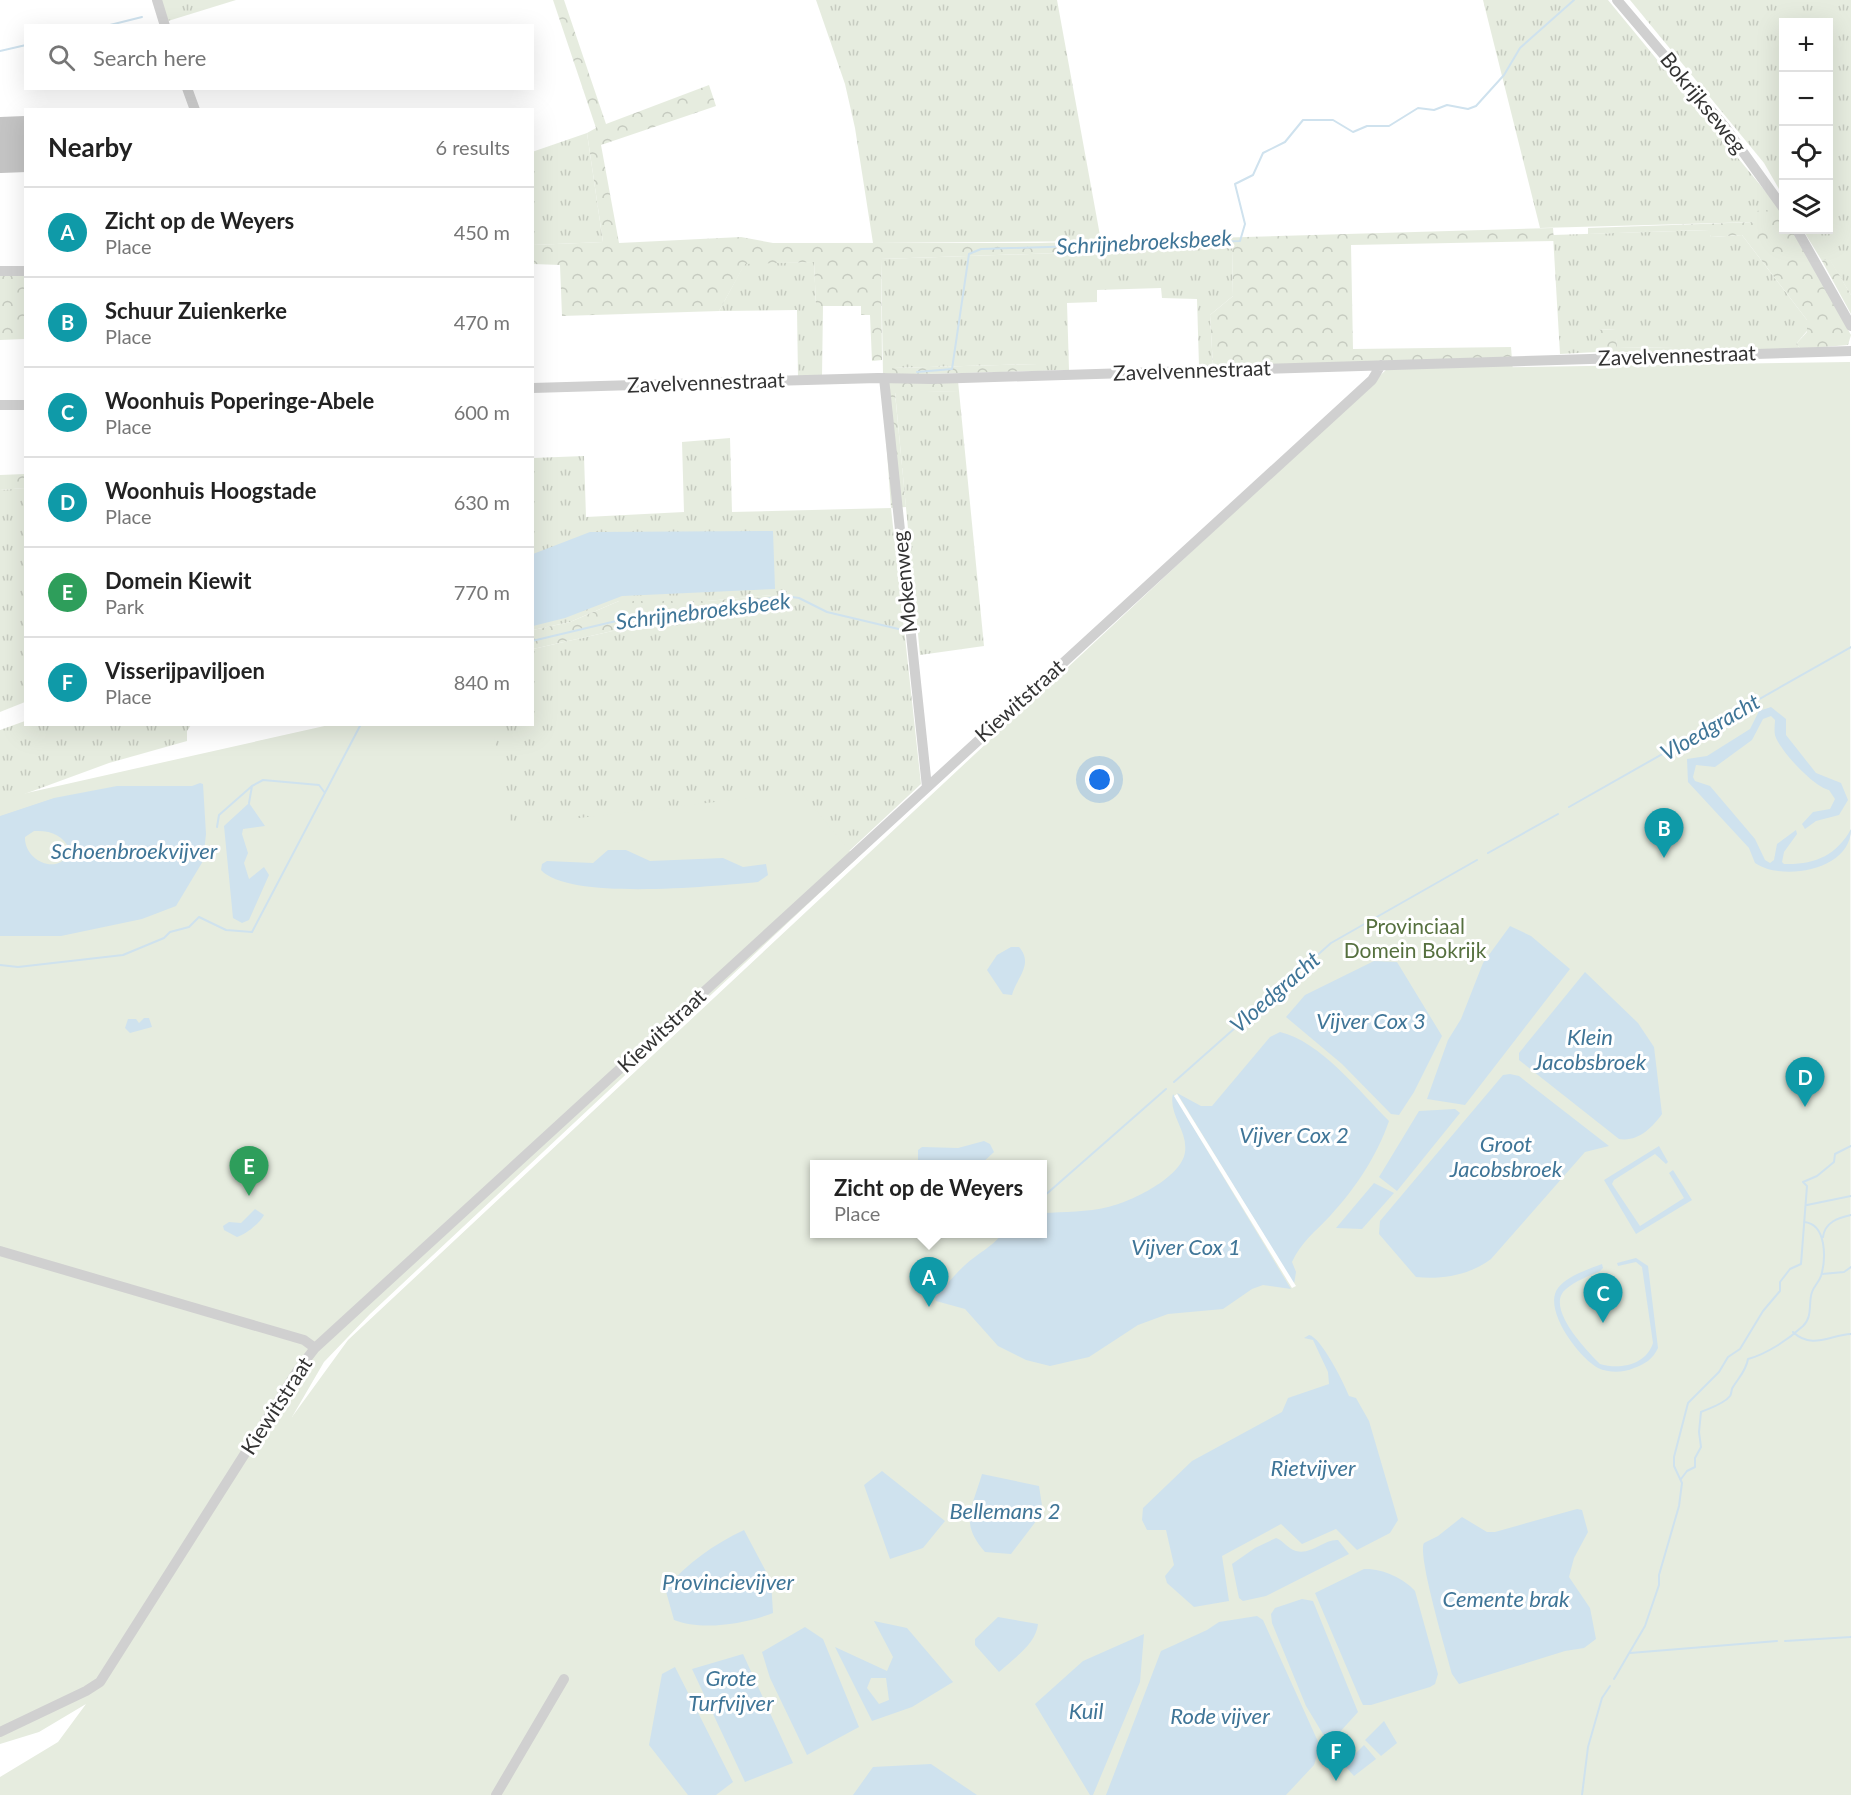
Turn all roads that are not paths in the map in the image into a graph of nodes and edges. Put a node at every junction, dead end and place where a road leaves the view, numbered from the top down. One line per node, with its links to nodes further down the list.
1 (156, 0): 3 (street)
2 (1617, 0): 6 (street, Bokrijkseweg)
3 (164, 24)
4 (188, 90): 5 (street)
5 (194, 108)
6 (1779, 202)
7 (1799, 234): 10 (street)
8 (0, 271): 9 (street)
9 (24, 271)
10 (1851, 326)
11 (1851, 351): 12 (street, Zavelvennestraat)
12 (1381, 365): 13 (street, Zavelvennestraat); 17 (street, Kiewitstraat)
13 (884, 378): 14 (street, Zavelvennestraat); 17 (street, Mokenweg)
14 (534, 388)
15 (0, 405): 16 (street)
16 (24, 405)
17 (927, 787): 19 (street, Kiewitstraat)
18 (0, 1251): 19 (street)
19 (315, 1348): 21 (street, Kiewitstraat)
20 (564, 1679): 22 (street)
21 (0, 1732)
22 (496, 1795)

